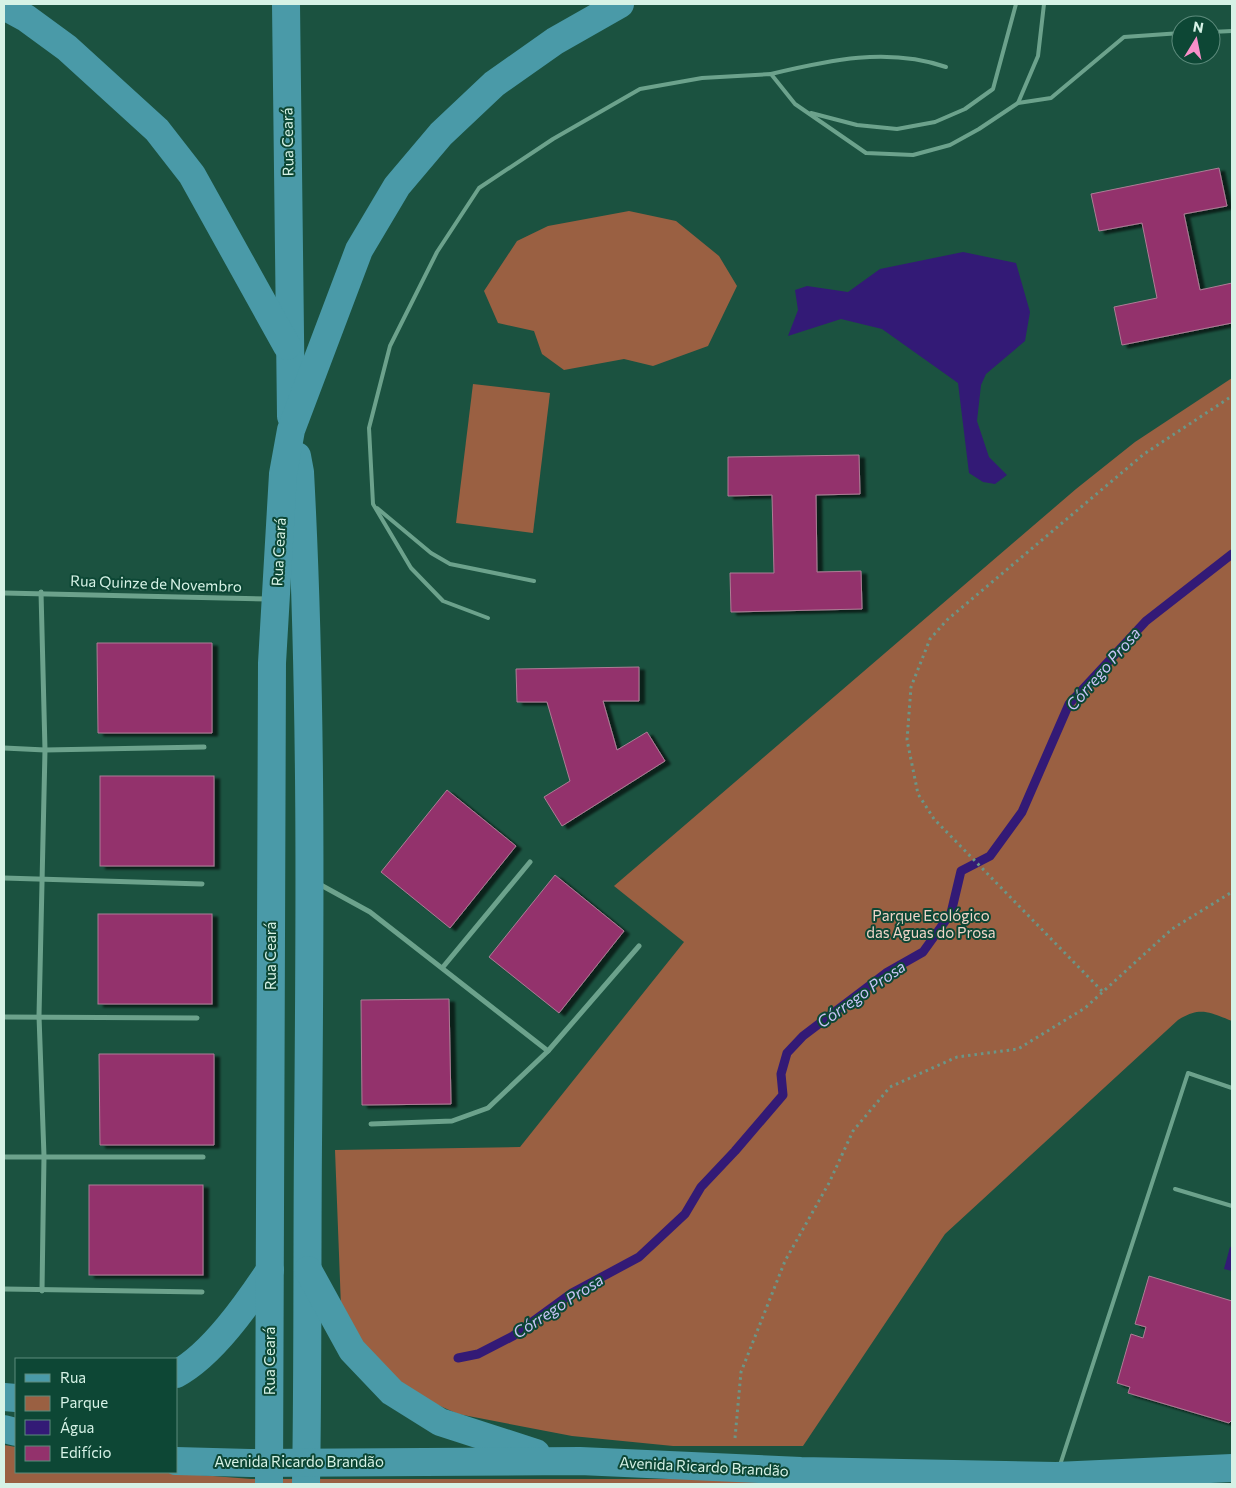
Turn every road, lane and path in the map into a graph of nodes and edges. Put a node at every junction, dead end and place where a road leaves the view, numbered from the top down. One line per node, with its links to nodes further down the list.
1 (286, 4): 11 (main road, Rua Ceará)
2 (620, 4): 13 (main road)
3 (1016, 4): 10 (lane)
4 (1044, 4): 9 (lane)
5 (4, 6): 11 (main road)
6 (1171, 34): 9 (lane)
7 (946, 68): 8 (lane)
8 (771, 74): 10 (lane); 14 (lane)
9 (1018, 103): 10 (lane)
10 (807, 112)
11 (289, 349): 13 (main road, Rua Ceará)
12 (1232, 396): 31 (path)
13 (292, 430): 18 (main road, Rua Ceará)
14 (373, 504): 15 (lane); 19 (lane)
15 (534, 581)
16 (41, 592): 17 (street, Rua Quinze de Novembro); 18 (street, Rua Quinze de Novembro); 22 (street)
17 (4, 593)
18 (291, 599): 26 (main road, Rua Ceará); 44 (main road, Rua Ceará)
19 (488, 618)
20 (204, 747): 22 (street)
21 (4, 748): 22 (street)
22 (44, 750): 25 (street)
23 (530, 862): 30 (street)
24 (4, 878): 25 (street)
25 (43, 878): 27 (street); 32 (street)
26 (310, 880): 30 (street); 43 (main road, Rua Ceará)
27 (202, 884)
28 (1232, 892): 31 (path)
29 (639, 946): 35 (street)
30 (443, 967): 35 (street)
31 (1102, 991): 51 (path)
32 (39, 1016): 33 (street); 34 (street); 38 (street)
33 (4, 1017)
34 (197, 1018)
35 (548, 1051): 37 (street)
36 (1232, 1088): 53 (lane)
37 (371, 1124)
38 (44, 1156): 39 (street); 40 (street); 46 (street)
39 (4, 1157)
40 (203, 1157)
41 (1175, 1189): 42 (lane)
42 (1232, 1206)
43 (307, 1267): 50 (main road); 55 (main road, Rua Ceará)
44 (270, 1270): 48 (main road); 54 (main road, Rua Ceará)
45 (4, 1289): 46 (street)
46 (42, 1291): 47 (street)
47 (202, 1292)
48 (178, 1372)
49 (178, 1461): 50 (main road, Avenida Ricardo Brandão)
50 (580, 1461): 51 (main road, Avenida Ricardo Brandão)
51 (732, 1468): 53 (main road, Avenida Ricardo Brandão)
52 (1232, 1468): 53 (main road, Avenida Ricardo Brandão)
53 (1052, 1480)
54 (269, 1484)
55 (306, 1484)

